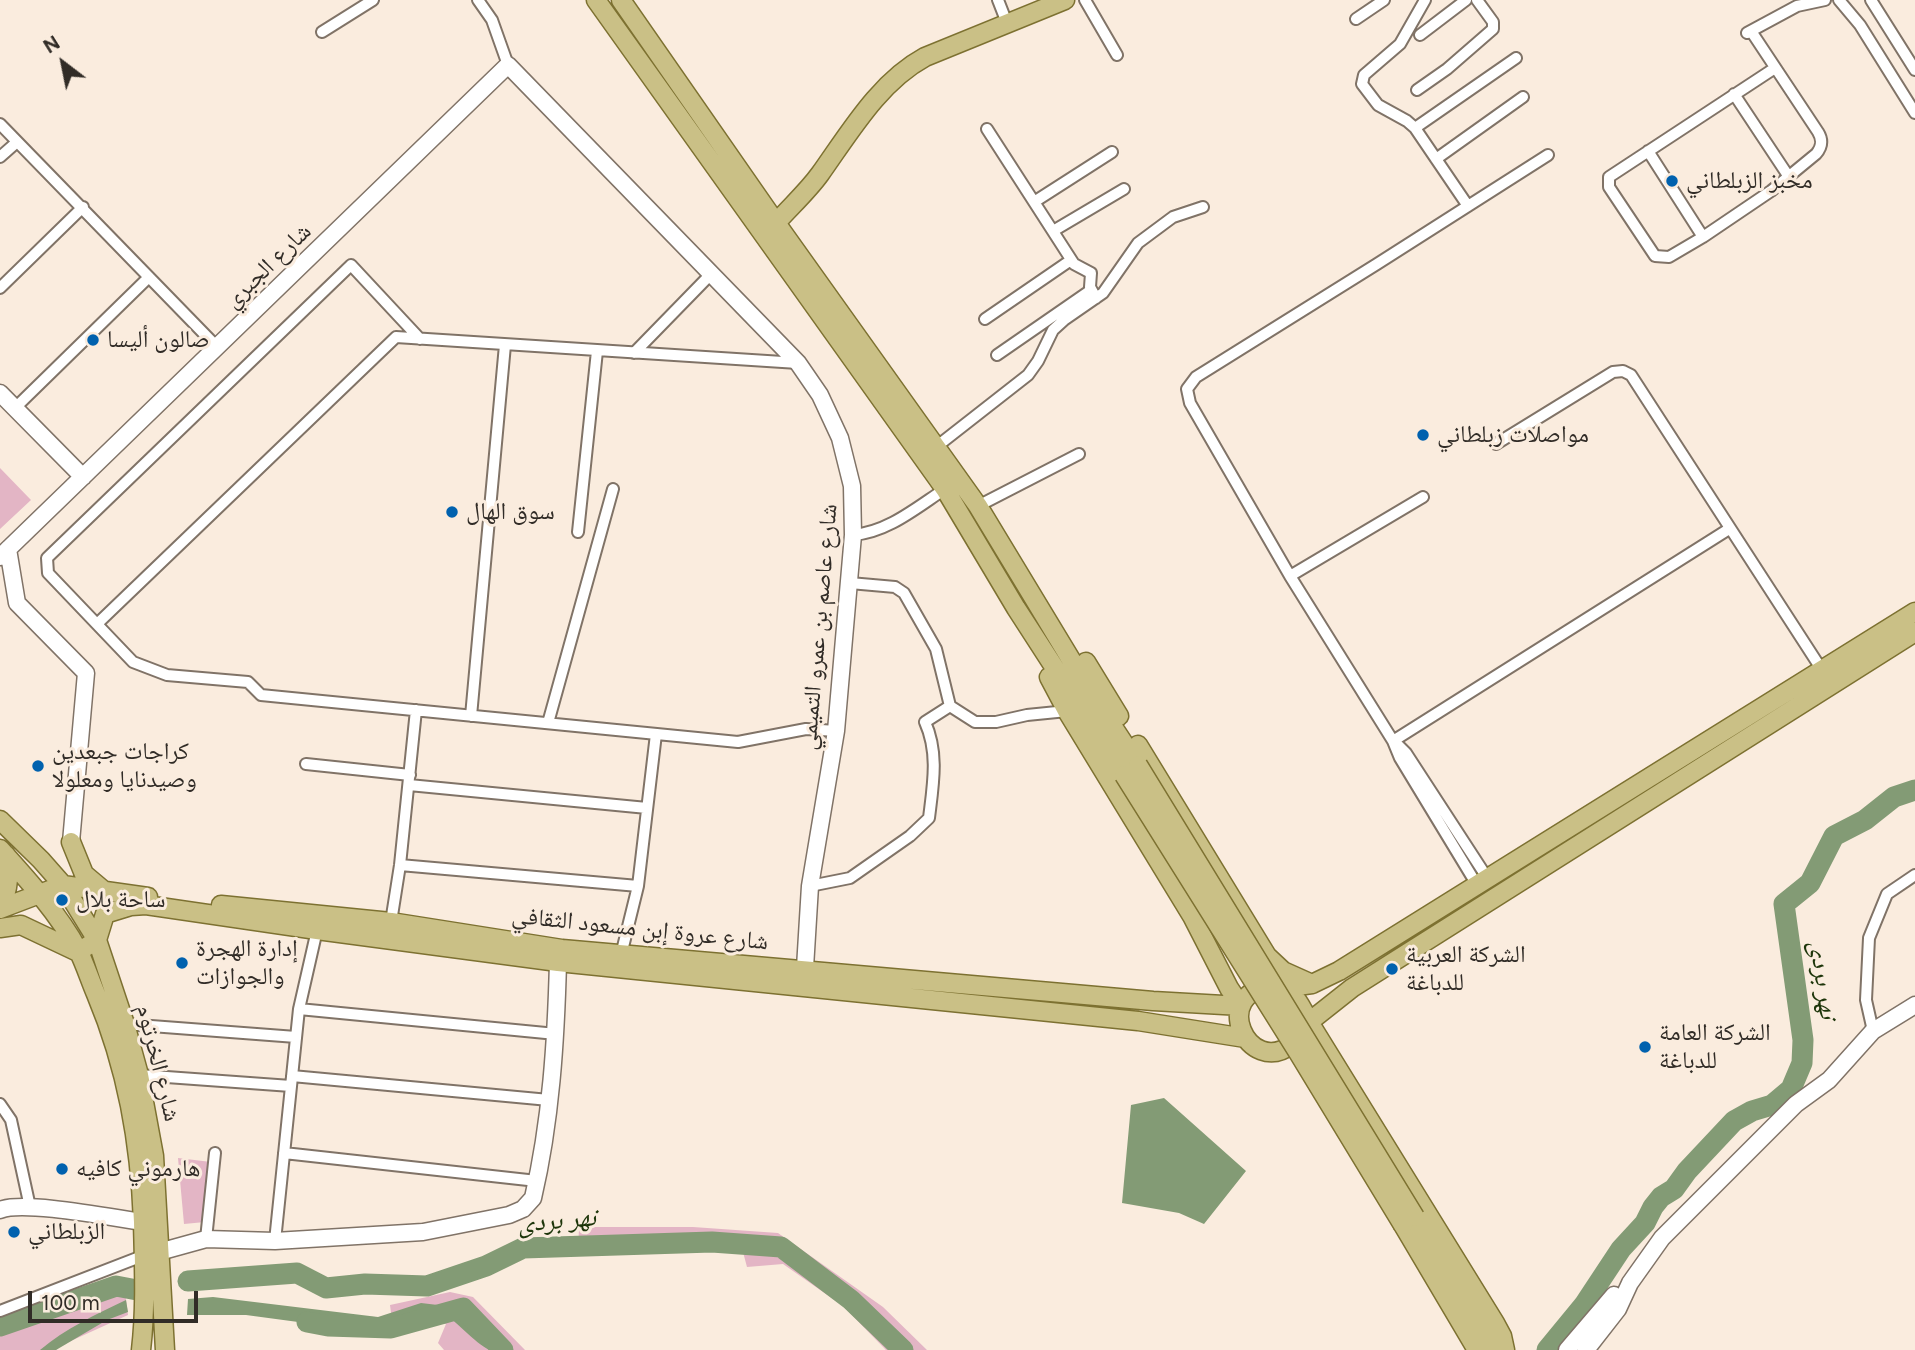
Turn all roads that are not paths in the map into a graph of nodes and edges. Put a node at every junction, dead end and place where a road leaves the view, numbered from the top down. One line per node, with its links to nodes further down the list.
1 (373, 0): 17 (street)
2 (478, 0): 21 (street)
3 (596, 0): 66 (main road)
4 (621, 0): 43 (main road)
5 (998, 0): 16 (street)
6 (1065, 0): 16 (main road)
7 (1085, 0): 19 (street)
8 (1384, 0): 15 (street)
9 (1425, 0): 29 (street)
10 (1466, 0): 18 (street)
11 (1477, 0): 24 (street)
12 (1825, 0): 22 (street)
13 (1839, 0): 27 (street)
14 (1871, 0): 23 (street)
15 (1356, 19)
16 (1007, 23): 43 (main road)
17 (322, 32)
18 (1420, 35)
19 (1117, 55)
20 (1516, 58): 29 (street)
21 (508, 65): 47 (main road, شارع عاصم بن عمرو التميمي); 54 (main road, شارع الجبري)
22 (1775, 68): 25 (street); 37 (street)
23 (1915, 68)
24 (1417, 90)
25 (1734, 94): 32 (street); 37 (street)
26 (1523, 97): 36 (street)
27 (1915, 113)
28 (0, 124): 31 (street)
29 (1415, 128): 36 (street)
30 (987, 129): 39 (street)
31 (17, 142): 35 (street); 41 (street)
32 (1648, 150): 45 (street); 45 (street)
33 (1112, 152): 39 (street)
34 (1548, 155): 40 (street)
35 (0, 157)
36 (1436, 159): 40 (street)
37 (1788, 177): 45 (street)
38 (1124, 189): 44 (street)
39 (1034, 202): 44 (street)
40 (1468, 206): 74 (street)
41 (83, 207): 48 (street); 49 (street)
42 (1203, 207): 50 (street)
43 (776, 223): 62 (main road)
44 (1053, 231): 46 (street)
45 (1703, 237)
46 (1071, 260): 50 (street); 51 (street)
47 (711, 274): 56 (street); 58 (main road, شارع عاصم بن عمرو التميمي)
48 (149, 277): 54 (street); 60 (street)
49 (0, 288)
50 (1094, 294): 57 (street); 62 (street)
51 (985, 319)
52 (420, 339): 53 (street); 78 (street); 78 (street)
53 (505, 345): 55 (street); 84 (street)
54 (217, 347): 64 (main road, شارع الجبري)
55 (597, 351): 56 (street); 70 (street)
56 (634, 353): 58 (street)
57 (998, 355)
58 (798, 363): 71 (main road, شارع عاصم بن عمرو التميمي)
59 (0, 393): 60 (main road)
60 (15, 408): 64 (main road)
61 (1496, 444): 69 (street)
62 (936, 447): 68 (main road)
63 (1079, 454): 68 (street)
64 (83, 477): 72 (main road, شارع الجبري)
65 (612, 489): 85 (street)
66 (945, 489): 71 (street); 76 (main road)
67 (1423, 497): 74 (street)
68 (978, 506): 73 (main road)
69 (1729, 529): 80 (street); 88 (street)
70 (578, 532)
71 (853, 535): 75 (main road, شارع عاصم بن عمرو التميمي)
72 (4, 553): 94 (main road)
73 (1013, 567): 90 (main road); 113 (main road)
74 (1290, 576): 88 (street)
75 (850, 583): 81 (street); 86 (main road, شارع عاصم بن عمرو التميمي)
76 (1016, 607): 83 (main road); 90 (main road)
77 (1915, 612): 80 (main road)
78 (97, 624): 82 (street)
79 (1915, 632): 119 (main road)
80 (1822, 670): 98 (main road)
81 (950, 706): 83 (street); 101 (street)
82 (416, 710): 84 (street); 91 (street)
83 (1067, 711): 111 (main road)
84 (471, 716): 85 (street)
85 (548, 723): 87 (street)
86 (836, 731): 87 (street); 101 (main road, شارع عاصم بن عمرو التميمي)
87 (656, 734): 92 (street)
88 (1393, 741): 98 (street)
89 (306, 764): 91 (street)
90 (1131, 770): 135 (main road, bridge)
91 (409, 780): 92 (street); 96 (street)
92 (647, 808): 100 (street)
93 (0, 820): 99 (main road, شارع الخرتوم)
94 (71, 842): 99 (main road); 102 (main road)
95 (3, 852): 103 (main road); 104 (main road)
96 (400, 864): 100 (street); 105 (street)
97 (1915, 875): 121 (street)
98 (1483, 882): 113 (main road)
99 (63, 885): 102 (main road, شارع عروة إبن مسعود الثقافي); 103 (main road, شارع عروة إبن مسعود الثقافي); 107 (main road, شارع الخرتوم)
100 (638, 886): 109 (street)
101 (810, 886): 112 (main road, شارع عاصم بن عمرو التميمي)
102 (107, 892): 105 (main road, شارع عروة إبن مسعود الثقافي)
103 (38, 894): 104 (main road, شارع عروة إبن مسعود الثقافي); 108 (main road)
104 (2, 915): 108 (main road)
105 (391, 922): 109 (main road, شارع عروة إبن مسعود الثقافي)
106 (317, 930): 107 (main road, شارع عروة إبن مسعود الثقافي); 110 (main road, شارع عروة إبن مسعود الثقافي); 118 (street)
107 (97, 940): 108 (main road); 120 (main road, شارع الخرتوم)
108 (78, 952): 136 (main road)
109 (621, 955): 112 (main road, شارع عروة إبن مسعود الثقافي)
110 (558, 962): 112 (main road, شارع عروة إبن مسعود الثقافي); 122 (main road)
111 (1219, 968): 115 (main road); 117 (main road)
112 (805, 977): 115 (main road, شارع عروة إبن مسعود الثقافي); 124 (main road, شارع عروة إبن مسعود الثقافي)
113 (1312, 984): 114 (main road)
114 (1282, 988): 117 (main road); 119 (main road)
115 (1206, 1003): 117 (main road, شارع عروة إبن مسعود الثقافي)
116 (1915, 1005): 121 (main road)
117 (1241, 1006): 124 (main road)
118 (299, 1009): 122 (street); 123 (street)
119 (1308, 1022): 124 (main road); 145 (main road)
120 (125, 1024): 123 (street); 125 (main road, شارع الخرتوم)
121 (1873, 1031): 129 (main road)
122 (556, 1034): 127 (main road)
123 (296, 1037): 126 (street)
124 (1245, 1038)
125 (139, 1075): 126 (street); 139 (main road, شارع الخرتوم)
126 (292, 1081): 127 (street); 131 (street)
127 (549, 1100): 132 (main road)
128 (0, 1104): 133 (street)
129 (1779, 1124): 146 (main road); 147 (main road)
130 (215, 1153): 137 (street)
131 (284, 1153): 132 (street); 138 (street)
132 (537, 1181): 138 (main road)
133 (30, 1207): 134 (main road); 136 (main road)
134 (0, 1210)
135 (1409, 1221): 143 (main road); 144 (main road)
136 (143, 1222): 139 (main road)
137 (206, 1239): 138 (main road); 139 (main road)
138 (275, 1241)
139 (152, 1254): 140 (street); 141 (main road); 142 (main road, شارع الخرتوم)
140 (0, 1311)
141 (141, 1350)
142 (165, 1350)
143 (1477, 1350)
144 (1495, 1350)
145 (1505, 1350)
146 (1567, 1350)
147 (1586, 1350)

